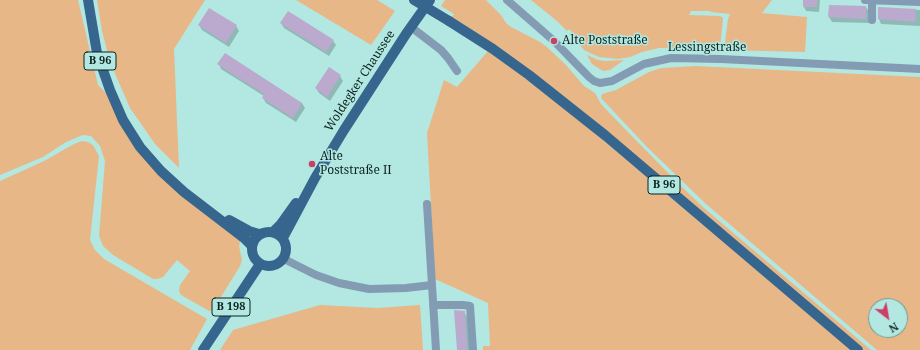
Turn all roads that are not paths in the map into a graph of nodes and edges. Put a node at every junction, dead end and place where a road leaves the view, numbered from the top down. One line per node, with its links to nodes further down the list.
1 (88, 0): 14 (main road, B 96)
2 (414, 0): 27 (main road, B 96, bridge)
3 (430, 0): 10 (main road, Woldegker Chaussee)
4 (507, 0): 11 (street, Lessingstraße)
5 (865, 0): 6 (street)
6 (872, 0): 7 (street); 9 (street)
7 (885, 0): 8 (street)
8 (920, 2)
9 (872, 20)
10 (411, 27): 12 (street); 13 (main road, Woldegker Chaussee)
11 (920, 69)
12 (457, 71)
13 (315, 178): 16 (main road, Woldegker Chaussee); 18 (main road, Woldegker Chaussee)
14 (201, 204): 17 (main road, B 96); 19 (main road)
15 (427, 204): 22 (street)
16 (273, 232): 17 (main road); 18 (main road)
17 (260, 234): 19 (main road)
18 (283, 238): 20 (main road)
19 (252, 246): 21 (main road)
20 (284, 259): 21 (main road); 22 (street)
21 (260, 264): 24 (main road, B 198)
22 (432, 285): 23 (street)
23 (433, 305): 25 (street); 26 (street)
24 (203, 350)
25 (436, 350)
26 (473, 350)
27 (858, 350)

